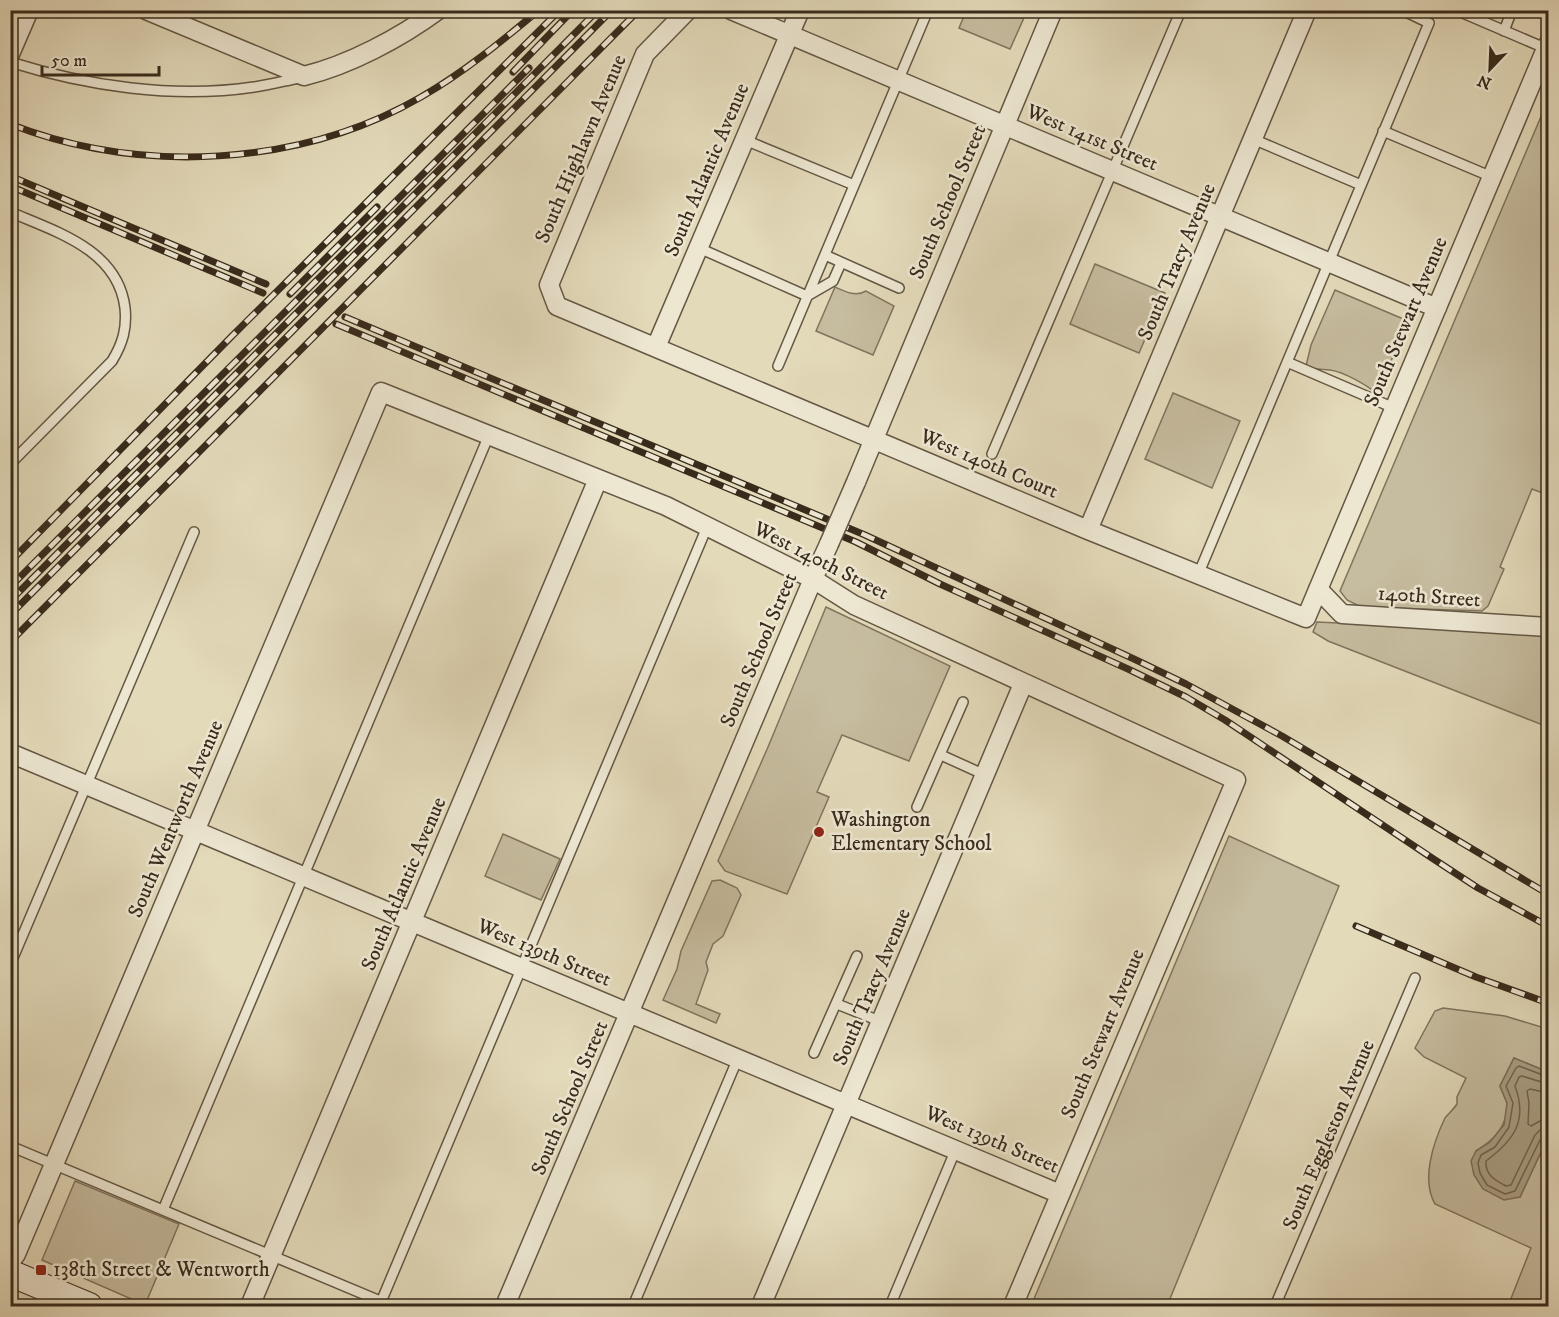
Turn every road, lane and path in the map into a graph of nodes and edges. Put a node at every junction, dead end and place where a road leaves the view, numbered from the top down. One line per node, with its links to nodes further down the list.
1 (29, 10): 17 (street)
2 (147, 10): 19 (street)
3 (688, 10): 35 (street, South Highlawn Avenue)
4 (730, 10): 15 (street, West 141st Street)
5 (800, 10): 15 (street, South Atlantic Avenue)
6 (928, 10): 20 (lane)
7 (1053, 10): 21 (street, South School Street)
8 (1181, 10): 25 (lane)
9 (1307, 10): 23 (street, South Tracy Avenue)
10 (1402, 10): 22 (lane)
11 (1456, 10): 14 (lane)
12 (1512, 10): 14 (lane)
13 (427, 13): 19 (street)
14 (1504, 31): 16 (lane)
15 (789, 35): 20 (street, West 141st Street); 24 (street, South Atlantic Avenue)
16 (1548, 48): 26 (street, South Stewart Avenue)
17 (10, 54)
18 (10, 62): 19 (lane)
19 (304, 76)
20 (898, 81): 21 (street, West 141st Street); 27 (lane)
21 (1005, 126): 25 (street, West 141st Street); 45 (street, South School Street)
22 (1383, 131): 26 (lane); 28 (lane)
23 (1252, 139): 28 (lane); 30 (street, South Tracy Avenue)
24 (745, 140): 27 (lane); 31 (street, South Atlantic Avenue)
25 (1113, 171): 30 (street, West 141st Street); 46 (lane)
26 (1492, 177): 38 (street, South Stewart Avenue)
27 (854, 185): 32 (lane)
28 (1361, 186): 33 (lane)
29 (10, 212): 47 (lane)
30 (1220, 216): 33 (street, West 141st Street); 50 (street, South Tracy Avenue)
31 (699, 248): 37 (lane); 39 (street, South Atlantic Avenue)
32 (825, 255): 34 (lane); 37 (lane)
33 (1329, 262): 38 (street, West 141st Street); 40 (lane)
34 (841, 263): 36 (lane); 37 (lane)
35 (549, 285): 39 (street, West 140th Court)
36 (899, 288)
37 (807, 296): 41 (lane)
38 (1437, 308): 43 (street, South Stewart Avenue)
39 (656, 347): 45 (street, West 140th Court)
40 (1287, 362): 43 (lane); 52 (lane)
41 (778, 366)
42 (381, 392): 44 (street, West 140th Street); 65 (street, South Wentworth Avenue)
43 (1394, 408): 54 (street, South Stewart Avenue)
44 (489, 435): 48 (street, West 140th Street); 66 (lane)
45 (873, 440): 50 (street, West 140th Court); 53 (street, South School Street, bridge)
46 (992, 454)
47 (10, 464)
48 (598, 479): 49 (street, West 140th Street); 67 (street, South Atlantic Avenue)
49 (707, 527): 53 (street, West 140th Street); 70 (lane)
50 (1088, 530): 52 (street, West 140th Court)
51 (194, 532): 63 (lane)
52 (1198, 575): 55 (street, West 140th Court)
53 (813, 579): 57 (street, West 140th Street); 73 (street, South School Street)
54 (1318, 589): 55 (street, South Stewart Avenue); 56 (street, 140th Street)
55 (1306, 618)
56 (1548, 627)
57 (1023, 684): 61 (street, South Tracy Avenue); 62 (street, West 140th Street)
58 (963, 702): 60 (lane)
59 (10, 753): 63 (street, West 139th Street)
60 (941, 755): 61 (lane); 64 (lane)
61 (985, 775): 74 (street, South Tracy Avenue)
62 (1236, 780): 81 (street, South Stewart Avenue)
63 (87, 785): 65 (street, West 139th Street); 69 (lane)
64 (917, 807)
65 (196, 831): 66 (street, West 139th Street); 80 (street, South Wentworth Avenue)
66 (303, 876): 67 (street, West 139th Street); 82 (lane)
67 (412, 922): 70 (street, West 139th Street); 83 (street, South Atlantic Avenue)
68 (857, 956): 72 (lane)
69 (10, 965)
70 (522, 968): 73 (street, West 139th Street); 86 (lane)
71 (1415, 978): 95 (lane, South Eggleston Avenue)
72 (837, 1004): 74 (lane); 75 (lane)
73 (630, 1013): 76 (street, West 139th Street); 90 (street, South School Street)
74 (882, 1022): 77 (street, South Tracy Avenue)
75 (814, 1053)
76 (738, 1058): 77 (street, West 139th Street); 91 (lane)
77 (848, 1104): 79 (street, West 139th Street); 92 (street, South Tracy Avenue)
78 (10, 1146): 80 (lane)
79 (956, 1149): 81 (street, West 139th Street); 93 (lane)
80 (54, 1165): 82 (lane); 84 (street, South Wentworth Avenue)
81 (1060, 1194): 94 (street, South Stewart Avenue)
82 (163, 1210): 83 (lane)
83 (271, 1256): 86 (lane); 88 (street, South Atlantic Avenue)
84 (10, 1262)
85 (10, 1274): 87 (street)
86 (381, 1302): 89 (lane)
87 (78, 1304)
88 (250, 1306)
89 (392, 1306)
90 (505, 1306)
91 (633, 1306)
92 (762, 1306)
93 (890, 1306)
94 (1013, 1306)
95 (1275, 1306)

